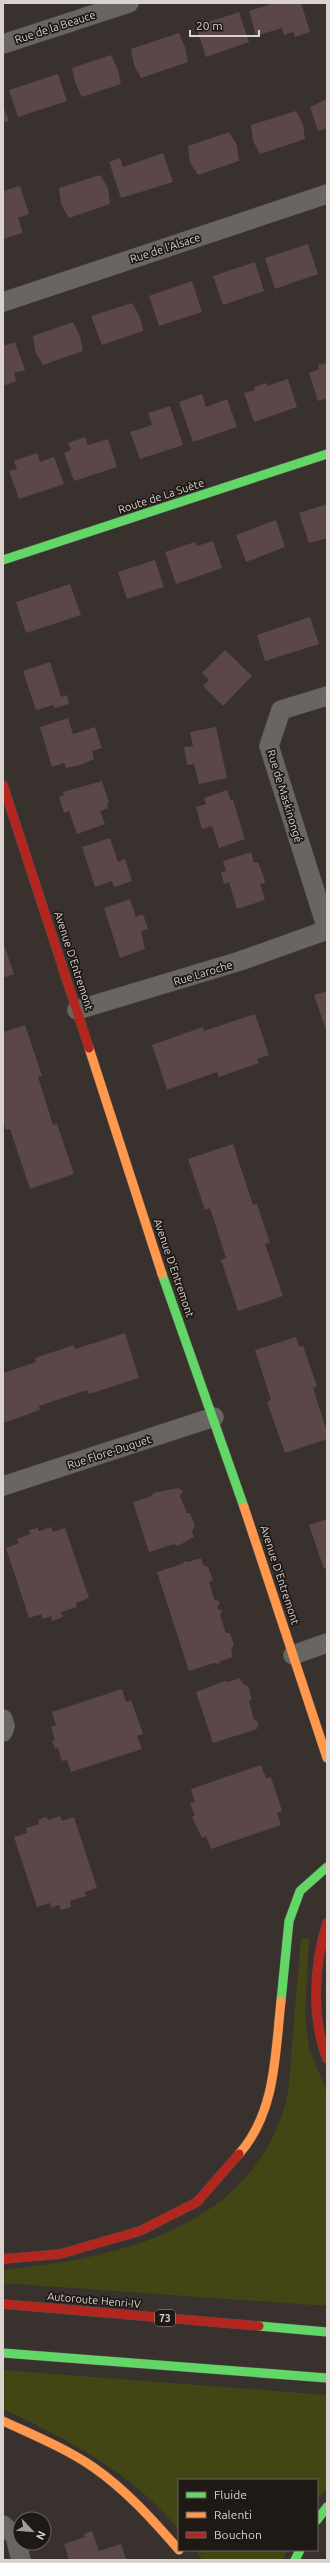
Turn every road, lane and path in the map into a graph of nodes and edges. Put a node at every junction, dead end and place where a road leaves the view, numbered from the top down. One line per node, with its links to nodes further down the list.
1 (129, 3): 2 (street, Rue de la Beauce)
2 (3, 44)
3 (327, 194): 4 (street, Rue de l'Alsace)
4 (3, 302)
5 (327, 454): 6 (main road, Route de La Suète)
6 (3, 560)
7 (327, 696): 9 (street, Rue de Maskinongé)
8 (5, 795): 10 (main road, Avenue D'Entremont)
9 (327, 929): 10 (street, Rue Laroche)
10 (77, 1010): 11 (main road, Avenue D'Entremont)
11 (214, 1417): 12 (street, Rue Flore-Duquet); 14 (main road, Avenue D'Entremont)
12 (3, 1486)
13 (327, 1643): 14 (street)
14 (293, 1655): 17 (main road, Avenue D'Entremont)
15 (3, 1719): 16 (street)
16 (3, 1732)
17 (327, 1758)
18 (327, 1867): 21 (main road)
19 (327, 1923): 20 (main road)
20 (327, 2059)
21 (3, 2259)
22 (3, 2304): 23 (main road, Autoroute Henri-IV / 73)
23 (327, 2332)
24 (3, 2353): 25 (main road)
25 (327, 2378)
26 (3, 2421): 30 (main road)
27 (327, 2507): 28 (main road)
28 (318, 2519)
29 (3, 2525): 33 (street)
30 (178, 2549)
31 (180, 2551): 34 (main road)
32 (300, 2551): 35 (main road)
33 (21, 2560)
34 (188, 2560)
35 (295, 2560)

